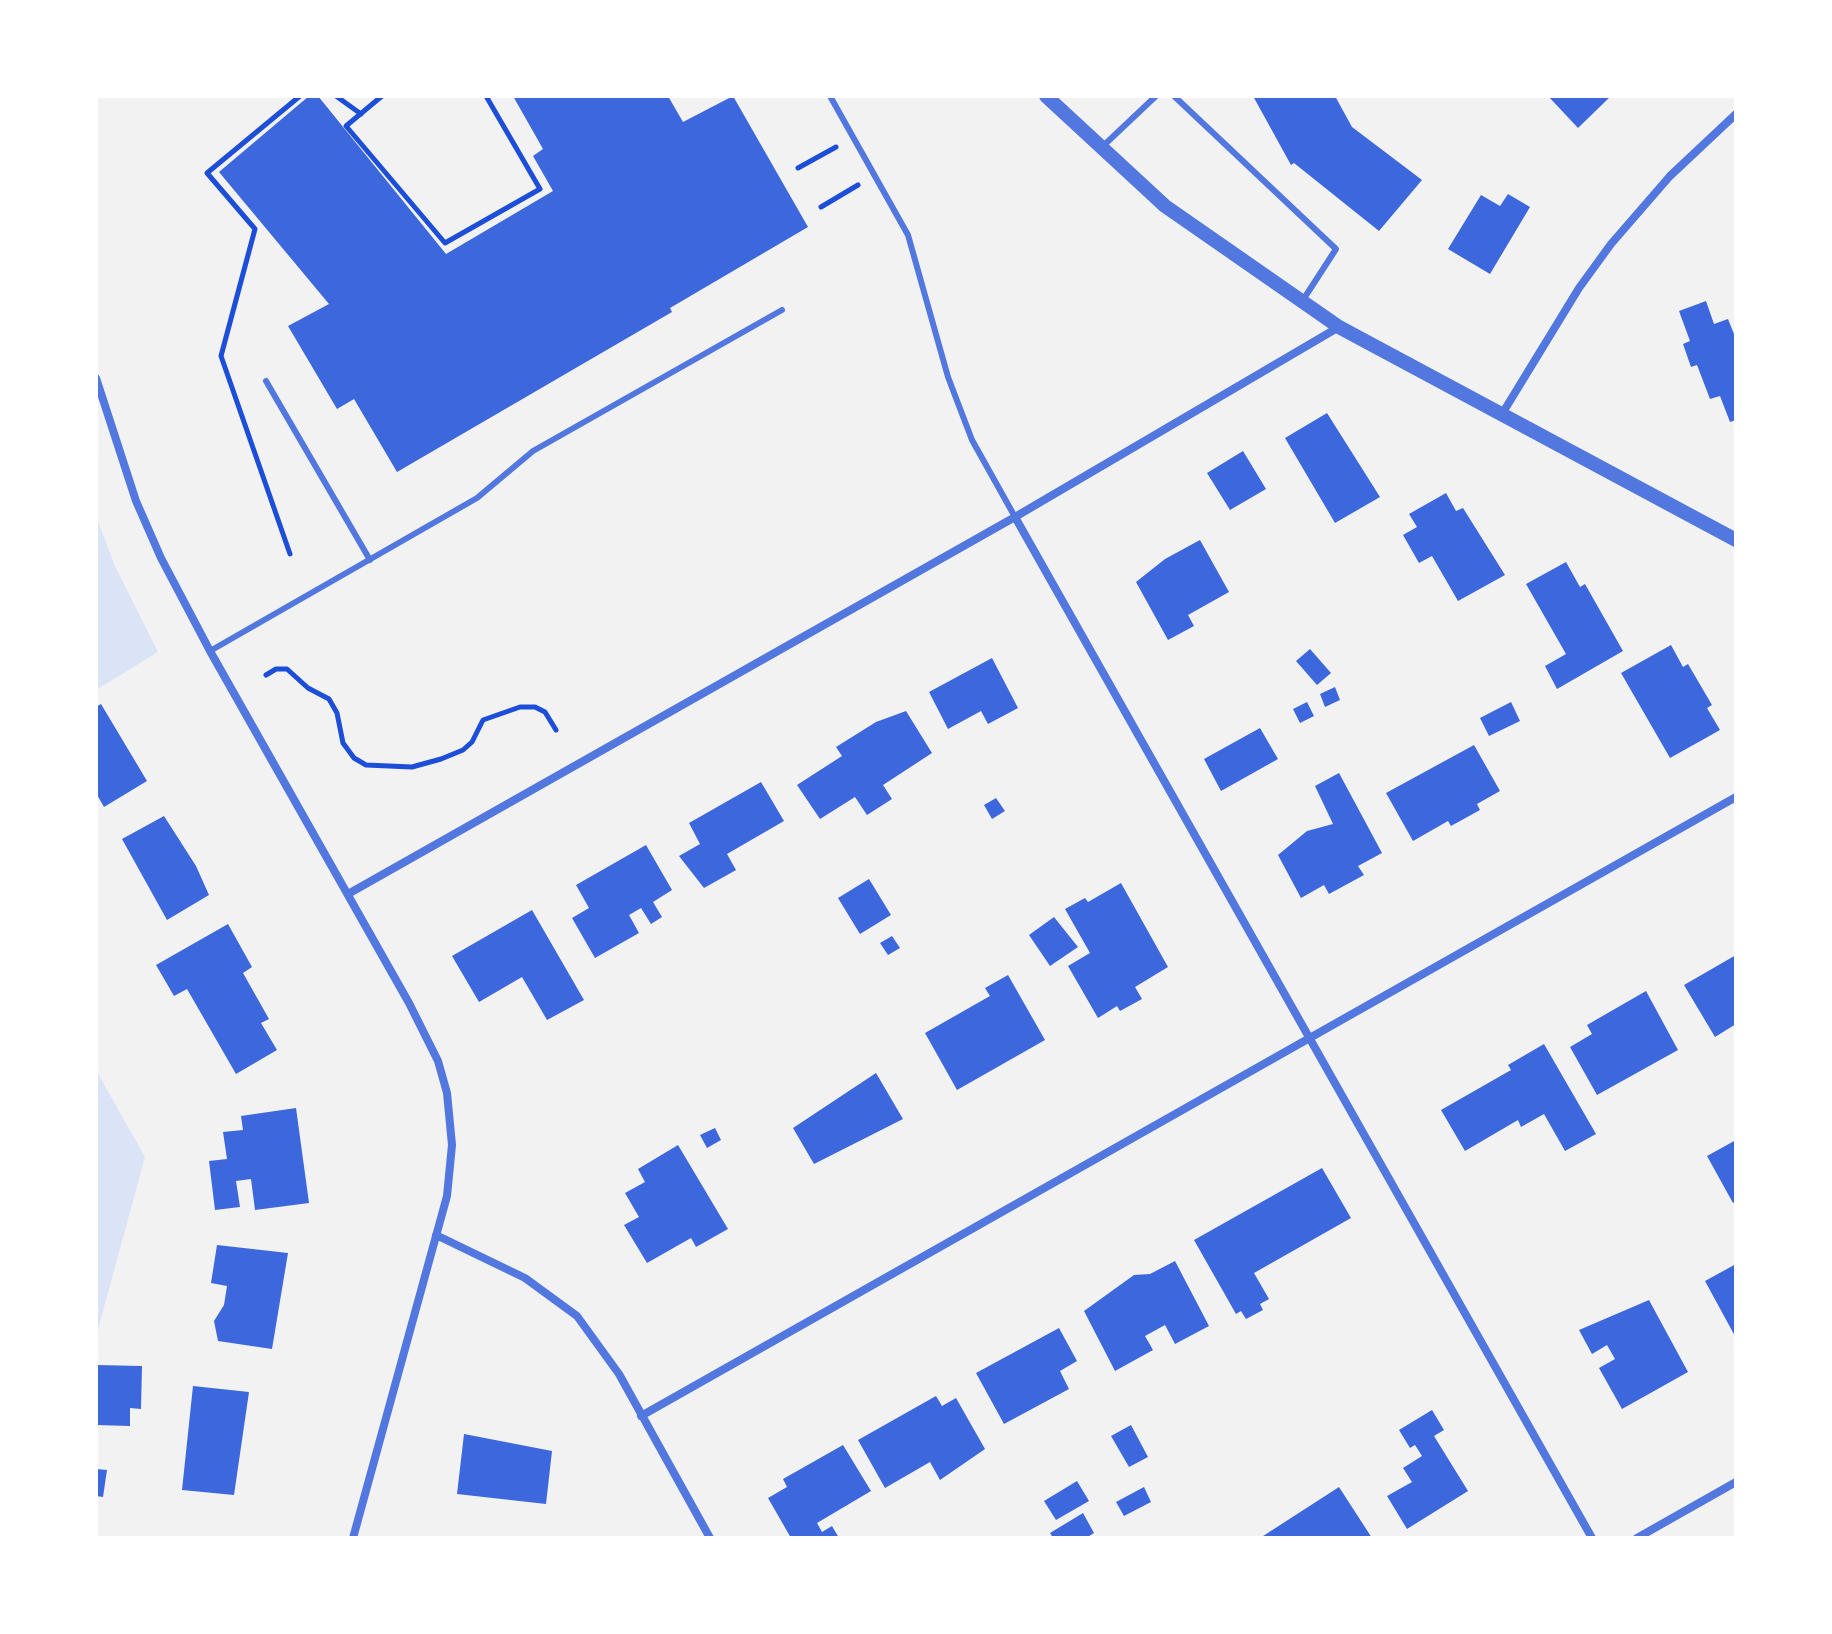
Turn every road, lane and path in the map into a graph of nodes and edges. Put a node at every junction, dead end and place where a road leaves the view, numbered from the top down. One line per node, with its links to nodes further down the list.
1 (300, 96): 24 (path)
2 (336, 96): 9 (path)
3 (382, 96): 9 (path)
4 (486, 96): 9 (path)
5 (830, 96): 11 (lane)
6 (1046, 96): 12 (street)
7 (1156, 96): 12 (lane)
8 (1174, 96): 16 (lane)
9 (361, 114)
10 (1736, 114): 21 (street)
11 (853, 137): 13 (path); 14 (lane)
12 (1100, 150): 16 (street)
13 (798, 168)
14 (874, 176): 15 (path); 22 (lane)
15 (821, 207)
16 (1302, 302): 18 (street)
17 (782, 310): 25 (lane)
18 (1339, 327): 21 (street); 22 (street)
19 (96, 378): 26 (street)
20 (266, 381): 25 (lane)
21 (1502, 414): 23 (street)
22 (1015, 517): 30 (street); 31 (street)
23 (1736, 540)
24 (290, 554)
25 (370, 560): 26 (lane)
26 (210, 651): 30 (street)
27 (266, 675): 28 (path)
28 (556, 730)
29 (1736, 797): 31 (street)
30 (348, 894): 32 (street)
31 (1310, 1037): 33 (street); 37 (street)
32 (436, 1235): 33 (street); 35 (street)
33 (641, 1416): 36 (street)
34 (1736, 1482): 38 (street)
35 (353, 1538)
36 (710, 1538)
37 (1592, 1538)
38 (1637, 1538)

